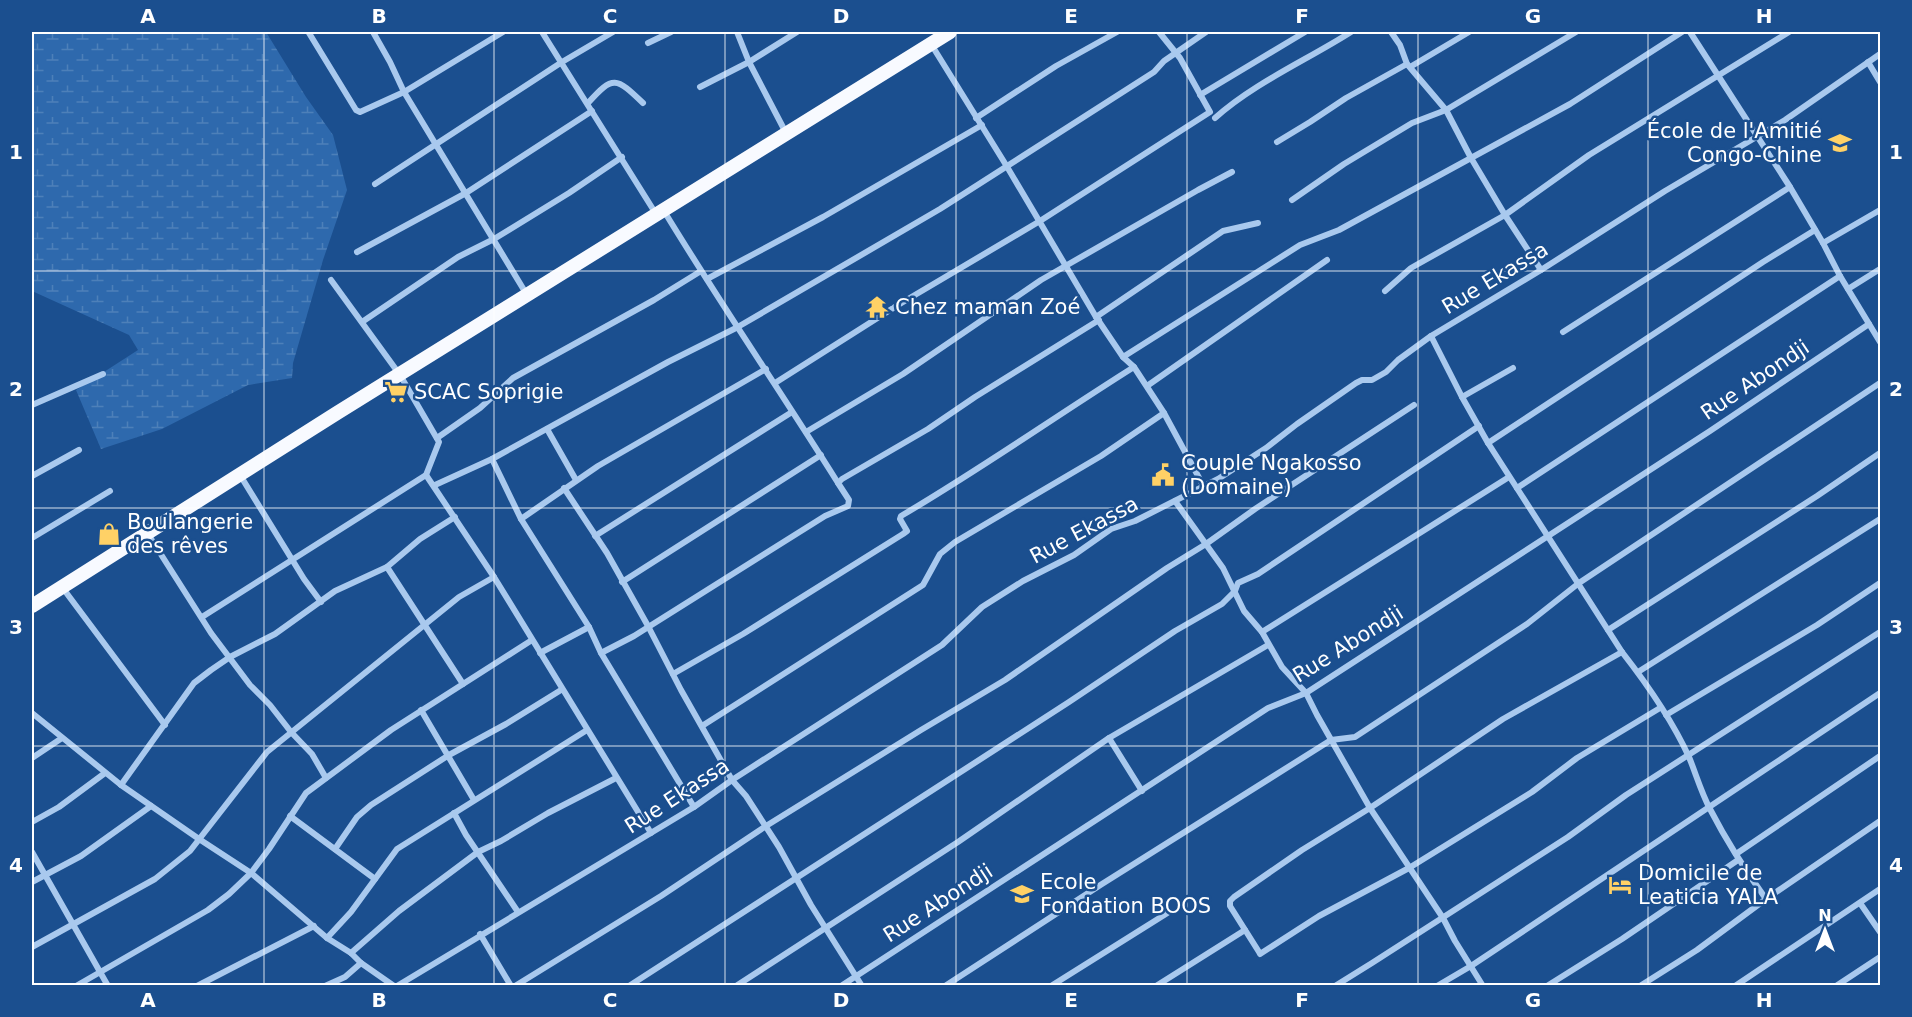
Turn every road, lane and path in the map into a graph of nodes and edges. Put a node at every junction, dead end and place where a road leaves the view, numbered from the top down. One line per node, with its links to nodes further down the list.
1 (503, 32): 32 (street)
2 (542, 32): 25 (street)
3 (613, 32): 25 (street)
4 (671, 32): 21 (street)
5 (737, 32): 26 (street)
6 (797, 32): 26 (street)
7 (950, 32): 22 (highway)
8 (1118, 32): 38 (street)
9 (1159, 32): 23 (street)
10 (1206, 32): 23 (street)
11 (1305, 32): 33 (street)
12 (1351, 32): 39 (street)
13 (1391, 32): 28 (street)
14 (1468, 32): 28 (street)
15 (1576, 32): 36 (street)
16 (1682, 32): 46 (street)
17 (1690, 32): 29 (street)
18 (1789, 32): 29 (street)
19 (309, 33): 32 (street)
20 (376, 33): 32 (street)
21 (648, 43)
22 (931, 43): 38 (street); 41 (highway)
23 (1175, 54): 33 (street); 47 (street)
24 (1881, 54): 27 (street, Rue Ekassa)
25 (562, 62): 35 (street); 44 (street)
26 (749, 62): 31 (street); 41 (street)
27 (1868, 62): 30 (street); 42 (street, Rue Ekassa)
28 (1409, 66): 36 (street); 43 (street)
29 (1719, 75): 42 (street); 55 (street)
30 (1881, 82)
31 (700, 87)
32 (404, 92): 44 (street)
33 (1200, 95): 56 (street)
34 (643, 103): 35 (street)
35 (588, 104): 37 (street)
36 (1446, 110): 46 (street); 52 (street)
37 (592, 111): 45 (street); 51 (street)
38 (976, 118): 40 (street)
39 (1215, 118)
40 (981, 125): 47 (street); 68 (street)
41 (786, 134): 54 (highway)
42 (1757, 137): 50 (street); 65 (street, Rue Ekassa)
43 (1277, 142)
44 (435, 144): 49 (street); 51 (street)
45 (622, 157): 54 (street); 59 (street)
46 (1471, 158): 55 (street); 81 (street)
47 (1006, 165): 56 (street); 76 (street)
48 (1232, 172): 63 (street)
49 (375, 184)
50 (1790, 187): 58 (street); 77 (street)
51 (466, 193): 59 (street); 61 (street)
52 (1292, 200)
53 (1881, 210): 60 (street)
54 (660, 213): 66 (street); 72 (highway)
55 (1505, 215): 65 (street); 71 (street)
56 (1040, 221): 63 (street); 87 (street)
57 (1258, 223): 73 (street)
58 (1815, 230): 60 (street); 99 (street)
59 (494, 239): 72 (street); 74 (street)
60 (1823, 243): 67 (street)
61 (357, 252)
62 (1327, 260): 89 (street)
63 (1065, 266): 73 (street); 97 (street)
64 (1881, 269): 70 (street)
65 (1541, 270): 79 (street, Rue Ekassa)
66 (701, 271): 68 (street); 98 (street)
67 (1840, 276): 70 (street); 113 (street)
68 (707, 279): 76 (street)
69 (331, 280): 74 (street)
70 (1848, 289): 75 (street)
71 (1385, 291)
72 (527, 295): 86 (highway)
73 (1098, 318): 81 (street); 109 (street)
74 (362, 322): 86 (street)
75 (1869, 324): 78 (street); 120 (street, Rue Abondji)
76 (736, 328): 84 (street); 96 (street)
77 (1563, 332)
78 (1878, 333): 80 (street)
79 (1431, 336): 90 (street); 111 (street, Rue Ekassa)
80 (1881, 342)
81 (1124, 357): 82 (street)
82 (1134, 367): 89 (street); 148 (street)
83 (1513, 368): 90 (street)
84 (766, 369): 87 (street); 108 (street)
85 (103, 374): 91 (street)
86 (400, 375): 98 (street); 104 (highway)
87 (775, 383): 93 (street)
88 (1881, 383): 128 (street)
89 (1147, 386): 94 (street)
90 (1462, 397): 95 (street)
91 (32, 405)
92 (1414, 405): 123 (street)
93 (792, 412): 97 (street); 121 (street)
94 (1164, 413): 111 (street); 158 (street)
95 (1479, 426): 99 (street); 131 (street)
96 (547, 429): 103 (street); 108 (street)
97 (806, 432): 102 (street)
98 (437, 438): 105 (street)
99 (1488, 443): 107 (street)
100 (79, 450): 106 (street)
101 (1881, 453): 138 (street)
102 (821, 455): 109 (street); 127 (street)
103 (492, 459): 110 (street); 117 (street)
104 (239, 475): 119 (highway); 124 (street)
105 (426, 475): 110 (street); 124 (street)
106 (32, 476)
107 (1509, 477): 113 (street); 139 (street)
108 (576, 480): 112 (street)
109 (838, 483): 136 (street)
110 (435, 485): 116 (street)
111 (1204, 487): 115 (street, Rue Ekassa)
112 (564, 488): 117 (street); 121 (street)
113 (1517, 488): 120 (street)
114 (110, 491): 122 (street)
115 (1175, 501): 123 (street); 171 (street, Rue Ekassa)
116 (455, 517): 125 (street); 126 (street)
117 (521, 519): 137 (street)
118 (1881, 519): 147 (street)
119 (148, 533): 130 (highway); 134 (street)
120 (1548, 535): 128 (street); 151 (street, Rue Abondji)
121 (595, 536): 127 (street)
122 (32, 538)
123 (1206, 544): 131 (street); 183 (street)
124 (292, 559): 132 (street); 134 (street)
125 (387, 567): 132 (street); 135 (street)
126 (494, 577): 135 (street); 141 (street)
127 (621, 582): 136 (street)
128 (1580, 583): 138 (street); 163 (street)
129 (1881, 583): 156 (street)
130 (61, 587): 133 (highway); 157 (street)
131 (1235, 591): 139 (street); 193 (street)
132 (321, 602): 146 (street)
133 (32, 606)
134 (202, 617): 146 (street)
135 (425, 624): 149 (street); 160 (street)
136 (648, 626): 145 (street); 148 (street)
137 (589, 627): 144 (street); 145 (street)
138 (1608, 630): 143 (street)
139 (1262, 632): 142 (street)
140 (1881, 632): 165 (street)
141 (532, 640): 144 (street); 149 (street)
142 (1269, 645): 151 (street); 162 (street)
143 (1622, 652): 147 (street); 178 (street)
144 (540, 653): 150 (street)
145 (601, 653): 176 (street)
146 (230, 657): 157 (street); 160 (street)
147 (1638, 672): 153 (street)
148 (673, 674): 158 (street)
149 (463, 684): 154 (street)
150 (561, 690): 159 (street); 164 (street)
151 (1306, 693): 163 (street); 173 (street, Rue Abondji)
152 (1881, 693): 177 (street)
153 (1660, 708): 156 (street); 190 (street)
154 (421, 710): 164 (street); 169 (street)
155 (32, 713): 161 (street)
156 (1666, 715): 165 (street)
157 (165, 725): 172 (street)
158 (702, 726): 171 (street)
159 (587, 730): 170 (street); 174 (street)
160 (291, 732): 169 (street); 185 (street)
161 (62, 738): 167 (street); 168 (street)
162 (1109, 738): 173 (street); 204 (street)
163 (1331, 740): 178 (street); 226 (street)
164 (448, 756): 174 (street); 186 (street)
165 (1688, 756): 177 (street); 201 (street)
166 (1881, 756): 189 (street)
167 (32, 758)
168 (105, 772): 172 (street); 182 (street)
169 (326, 778): 180 (street)
170 (616, 778): 184 (street); 188 (street)
171 (732, 780): 176 (street, Rue Ekassa); 183 (street)
172 (121, 785): 175 (street)
173 (1142, 791): 215 (street, Rue Abondji)
174 (474, 800): 179 (street)
175 (151, 806): 185 (street); 192 (street)
176 (694, 807): 184 (street, Rue Ekassa)
177 (1709, 807): 189 (street); 213 (street)
178 (1370, 808): 190 (street); 205 (street)
179 (454, 813): 188 (street); 194 (street)
180 (290, 816): 186 (street); 191 (street)
181 (1881, 820): 197 (street)
182 (32, 822)
183 (766, 826): 193 (street); 221 (street)
184 (651, 833): 199 (street, Rue Ekassa)
185 (199, 839): 191 (street); 202 (street)
186 (335, 849): 194 (street)
187 (32, 852): 192 (street)
188 (478, 852): 199 (street); 210 (street)
189 (1737, 857): 197 (street); 232 (street)
190 (1409, 868): 201 (street); 205 (street)
191 (251, 873): 203 (street); 214 (street)
192 (45, 875): 195 (street); 202 (street)
193 (796, 876): 204 (street); 222 (street)
194 (375, 879): 208 (street)
195 (32, 882)
196 (1881, 889): 198 (street)
197 (1766, 899): 233 (street)
198 (1860, 903): 206 (street); 234 (street)
199 (518, 912): 207 (street, Rue Ekassa)
200 (1169, 912): 227 (street)
201 (1443, 918): 213 (street); 229 (street)
202 (73, 923): 209 (street); 214 (street)
203 (314, 926): 208 (street); 218 (street)
204 (826, 927): 215 (street); 223 (street)
205 (1245, 930): 228 (street)
206 (1881, 932)
207 (480, 934): 220 (street, Rue Ekassa); 221 (street)
208 (327, 938): 210 (street)
209 (32, 947)
210 (351, 953): 212 (street)
211 (1881, 957): 235 (street)
212 (361, 963): 219 (street); 220 (street)
213 (1471, 966): 230 (street); 231 (street)
214 (99, 972): 216 (street); 217 (street)
215 (856, 975): 224 (street, Rue Abondji); 225 (street)
216 (76, 986)
217 (108, 986)
218 (197, 986)
219 (325, 986)
220 (396, 986)
221 (513, 986)
222 (629, 986)
223 (736, 986)
224 (841, 986)
225 (862, 986)
226 (945, 986)
227 (1051, 986)
228 (1156, 986)
229 (1335, 986)
230 (1437, 986)
231 (1483, 986)
232 (1547, 986)
233 (1640, 986)
234 (1735, 986)
235 (1836, 986)

